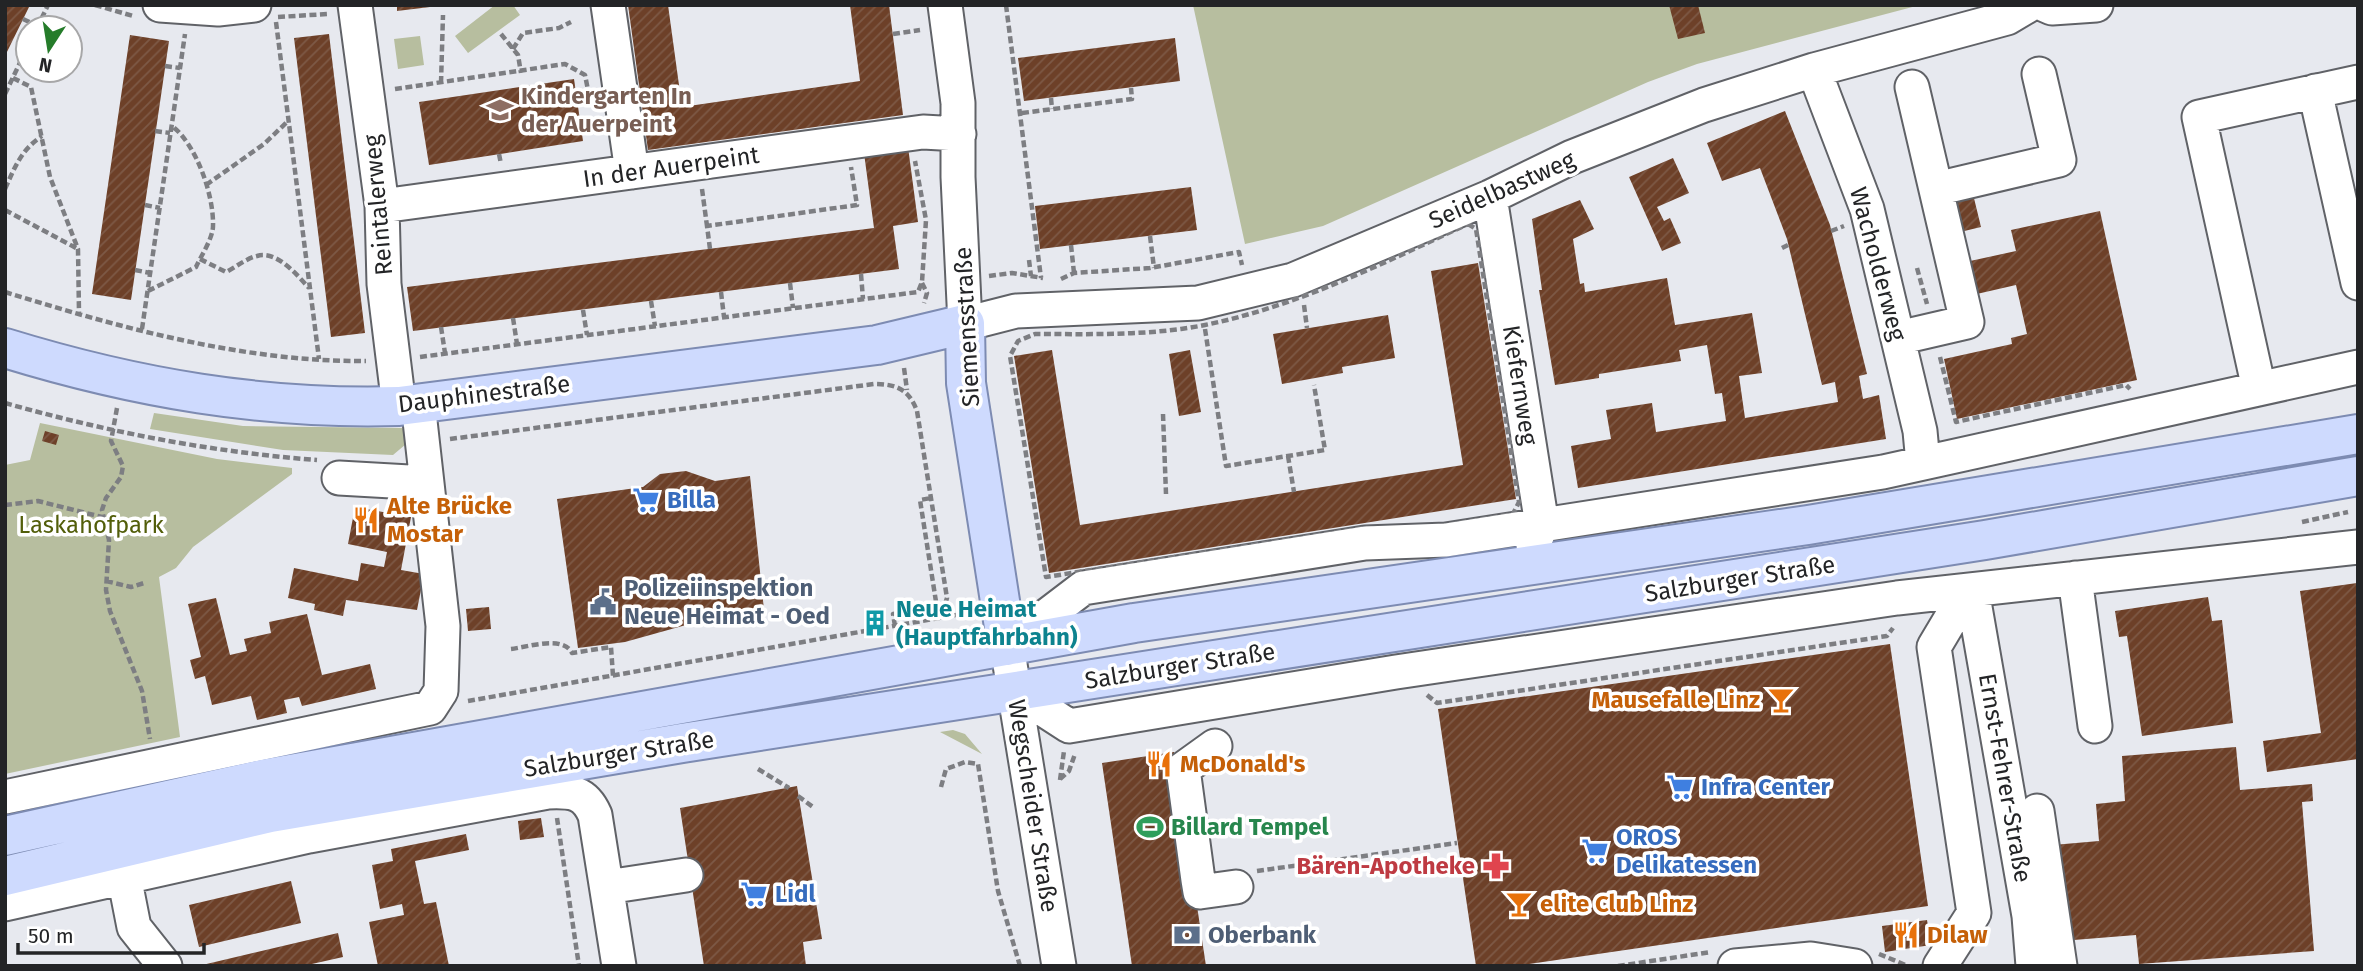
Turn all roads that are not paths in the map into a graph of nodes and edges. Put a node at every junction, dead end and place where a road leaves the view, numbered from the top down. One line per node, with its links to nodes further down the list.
1 (608, 5): 15 (street)
2 (2029, 5): 9 (street, Seidelbastweg)
3 (2045, 5): 4 (street)
4 (2096, 5)
5 (344, 11): 18 (street, Reintalerweg)
6 (264, 14): 7 (street)
7 (161, 15)
8 (935, 18): 14 (street, Siemensstraße)
9 (1814, 70): 17 (street, Seidelbastweg); 21 (street, Wacholderweg)
10 (2039, 74): 16 (street)
11 (2358, 82): 13 (street)
12 (1912, 87): 16 (street)
13 (2315, 91): 19 (street); 24 (street)
14 (946, 133): 15 (street, In der Auerpeint); 20 (street, Siemensstraße)
15 (632, 172): 18 (street, In der Auerpeint)
16 (1936, 189): 21 (street)
17 (1490, 197): 20 (street, Seidelbastweg); 31 (street, Kiefernweg)
18 (382, 206): 25 (street, Reintalerweg)
19 (2358, 283)
20 (965, 324): 25 (main road, Dauphinestraße); 36 (main road, Siemensstraße)
21 (1898, 338): 27 (street, Wacholderweg)
22 (5, 348): 25 (main road, Dauphinestraße)
23 (2358, 367): 24 (street, Salzburger Straße)
24 (2259, 389): 27 (street, Salzburger Straße)
25 (409, 404): 30 (street)
26 (2358, 434): 33 (main road, Salzburger Straße)
27 (1923, 463): 31 (street, Salzburger Straße)
28 (330, 469): 30 (street)
29 (2358, 476): 37 (main road, Salzburger Straße)
30 (427, 483): 40 (street)
31 (1542, 525): 33 (street); 36 (street, Salzburger Straße)
32 (2358, 547): 34 (street)
33 (1521, 568): 36 (main road, Salzburger Straße)
34 (2075, 578): 35 (street); 38 (street)
35 (1972, 590): 37 (street); 54 (street); 55 (street, Ernst-Fehrer-Straße)
36 (1007, 646): 37 (street, Wegscheider Straße); 42 (main road, Salzburger Straße)
37 (1015, 691): 44 (main road, Salzburger Straße); 51 (street, Wegscheider Straße)
38 (2095, 726)
39 (1215, 746): 46 (street)
40 (5, 797)
41 (2037, 811): 56 (street)
42 (5, 836)
43 (686, 875): 47 (street)
44 (5, 876)
45 (124, 876): 47 (street); 48 (street); 49 (street)
46 (1241, 880)
47 (607, 887): 50 (street)
48 (5, 904)
49 (165, 966)
50 (619, 966)
51 (1059, 966)
52 (1735, 966): 53 (street)
53 (1855, 966)
54 (1940, 966)
55 (2033, 966)
56 (2060, 966)

